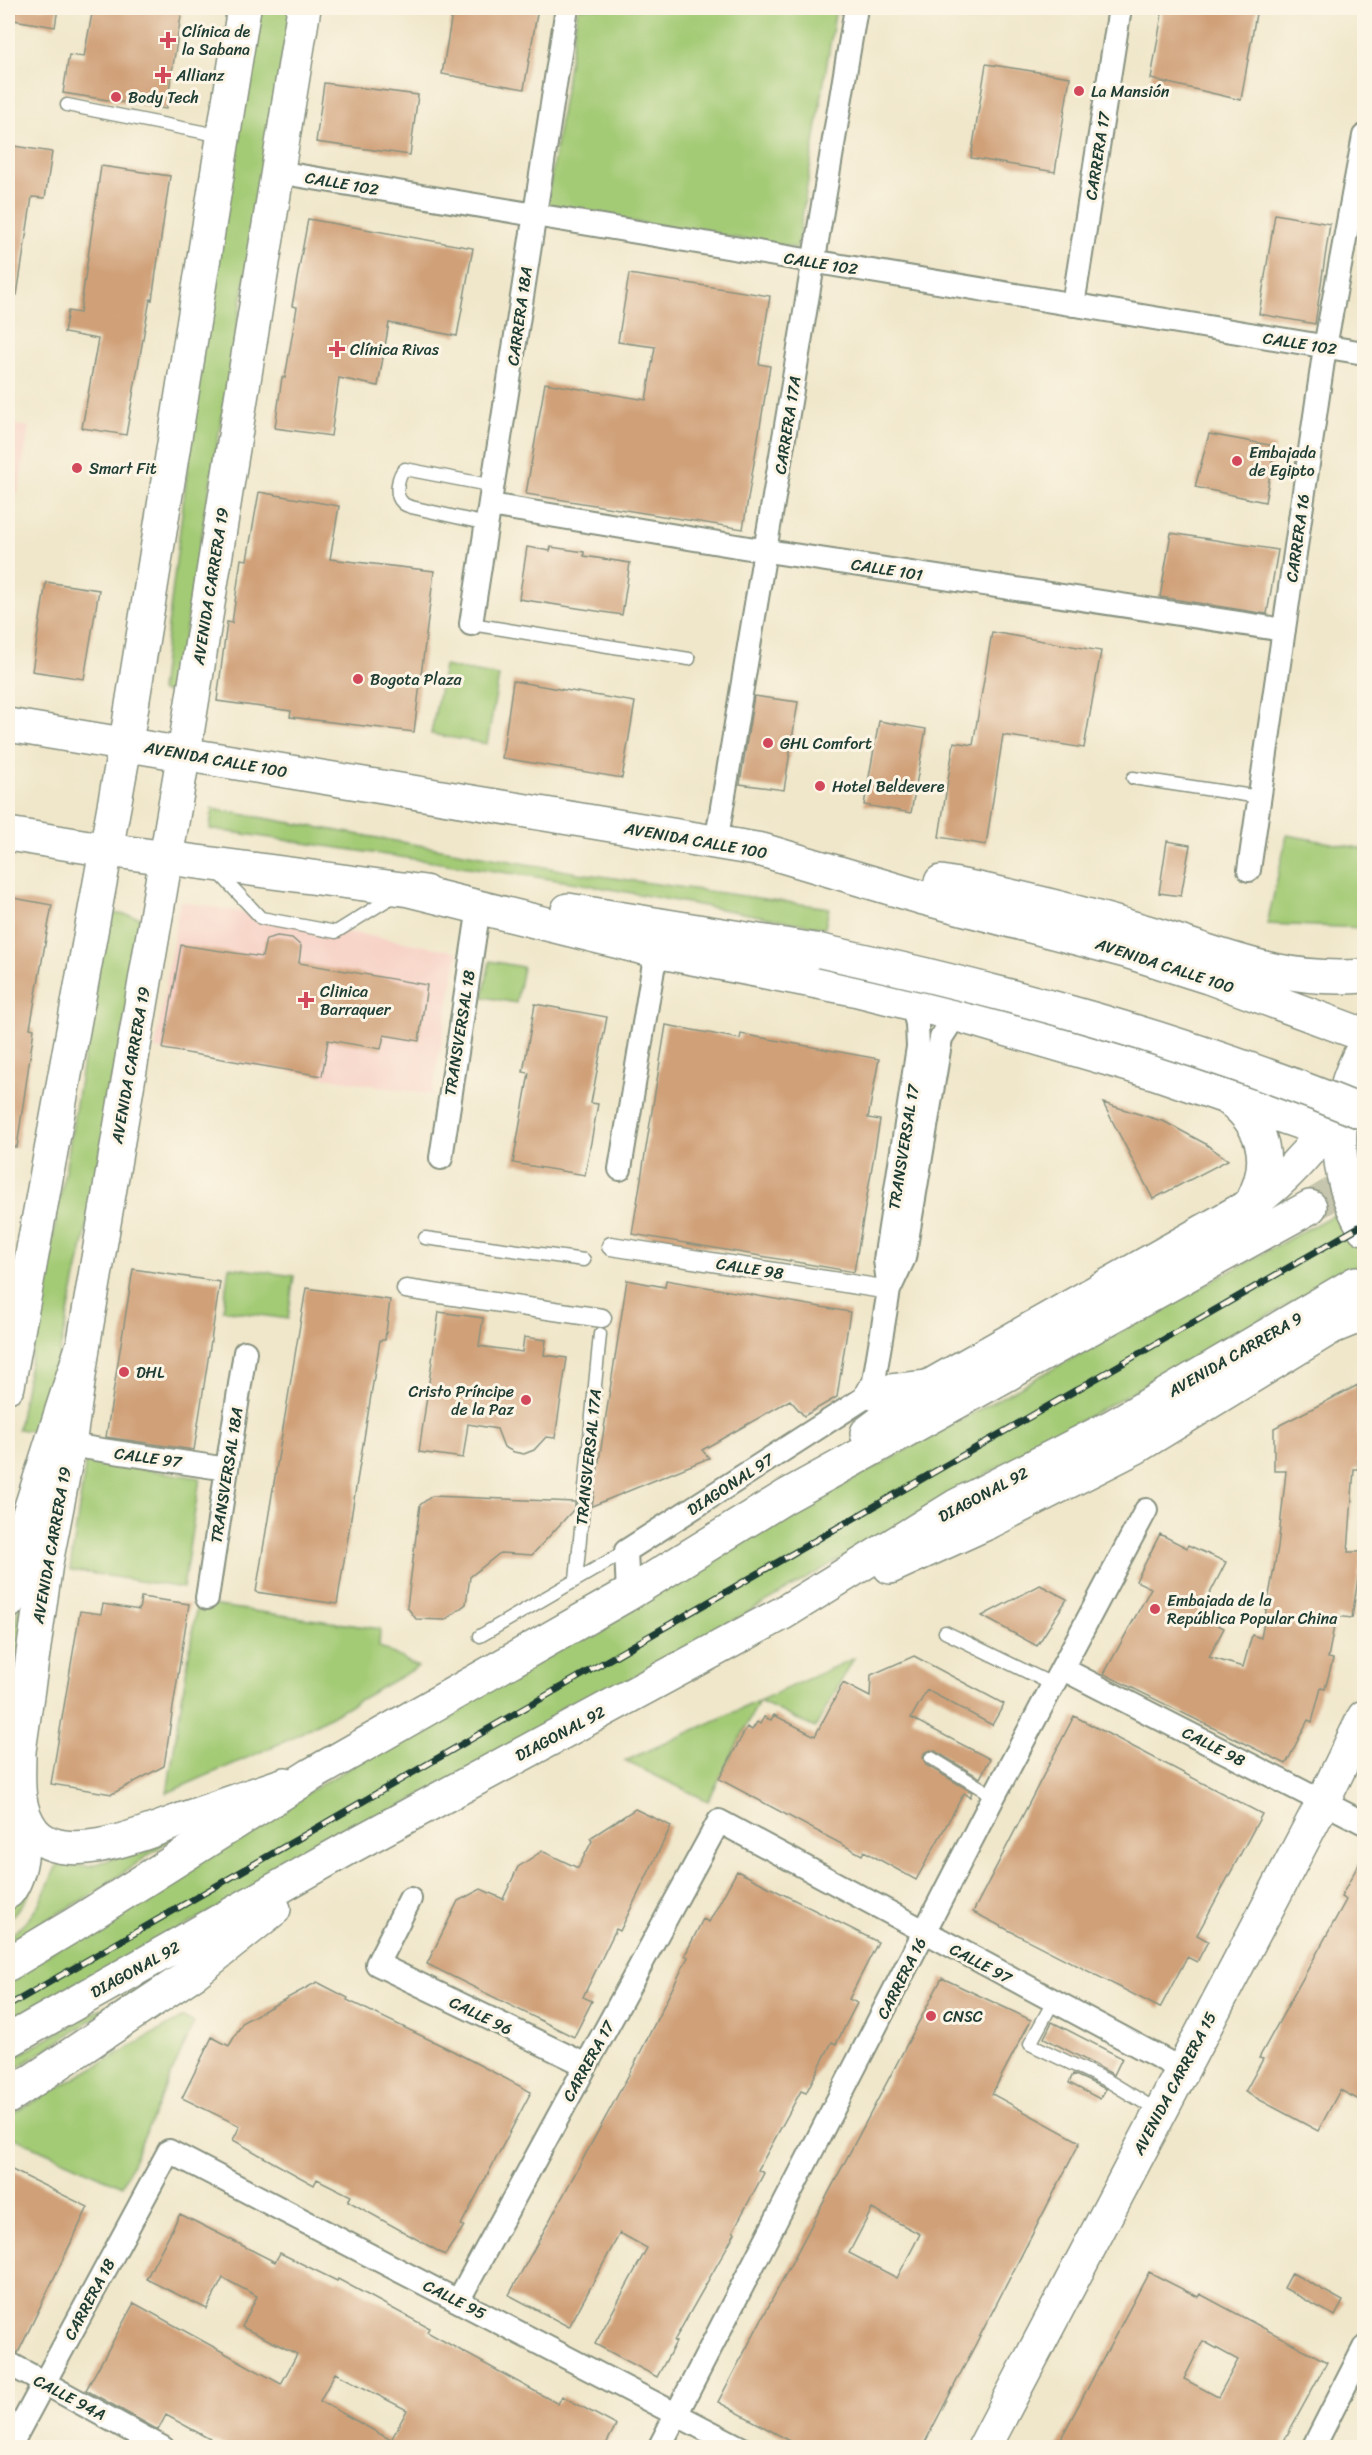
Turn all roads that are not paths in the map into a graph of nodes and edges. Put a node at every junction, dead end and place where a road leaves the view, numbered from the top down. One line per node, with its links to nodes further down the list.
1 (244, 8): 7 (main road)
2 (304, 8): 9 (main road, AVENIDA CARRERA 19)
3 (567, 8): 10 (street, CARRERA 18A)
4 (856, 8): 11 (street, CARRERA 17A)
5 (1120, 8): 12 (street, CARRERA 17)
6 (67, 105): 7 (lane)
7 (223, 136): 21 (main road)
8 (1365, 136): 13 (street, CARRERA 16)
9 (277, 172): 10 (street, CALLE 102); 22 (main road, AVENIDA CARRERA 19)
10 (534, 215): 11 (street, CALLE 102); 15 (street, CARRERA 18A)
11 (814, 262): 12 (street, CALLE 102); 16 (street, CARRERA 17A)
12 (1073, 305): 13 (street, CALLE 102)
13 (1325, 347): 14 (street, CALLE 102); 18 (street, CARRERA 16)
14 (1365, 353)
15 (491, 505): 15 (lane); 16 (street, CALLE 101); 17 (street, CARRERA 18A)
16 (767, 551): 18 (street, CALLE 101); 26 (street, CARRERA 17A)
17 (471, 624): 19 (lane)
18 (1284, 630): 24 (street, CARRERA 16)
19 (689, 659)
20 (8, 725): 21 (main road, AVENIDA CALLE 100)
21 (126, 744): 22 (main road, AVENIDA CALLE 100); 27 (main road)
22 (183, 754): 26 (main road, AVENIDA CALLE 100); 29 (main road, AVENIDA CARRERA 19)
23 (1133, 778): 24 (lane)
24 (1259, 797): 31 (street, CARRERA 16)
25 (8, 834): 27 (main road)
26 (716, 843): 28 (main road, AVENIDA CALLE 100)
27 (107, 850): 29 (main road); 57 (main road)
28 (762, 850): 35 (main road); 38 (main road, AVENIDA CALLE 100)
29 (166, 858): 30 (main road); 55 (main road, AVENIDA CARRERA 19)
30 (212, 864): 32 (main road); 32 (lane)
31 (1249, 870)
32 (405, 889): 33 (main road); 41 (main road, bridge)
33 (479, 907): 34 (main road); 42 (street, TRANSVERSAL 18)
34 (656, 951): 36 (main road); 43 (street)
35 (1365, 976)
36 (912, 1003): 37 (main road); 52 (street, TRANSVERSAL 17)
37 (961, 1016): 40 (main road); 52 (street, TRANSVERSAL 17)
38 (1365, 1035)
39 (1365, 1047): 41 (main road)
40 (1210, 1090): 41 (main road); 44 (main road)
41 (1343, 1121): 44 (main road); 46 (main road)
42 (441, 1158)
43 (620, 1169)
44 (1250, 1205): 58 (main road)
45 (1310, 1207): 63 (main road)
46 (1365, 1228)
47 (425, 1238): 49 (lane)
48 (611, 1246): 52 (street, CALLE 98)
49 (584, 1260)
50 (1356, 1283): 60 (main road, AVENIDA CARRERA 9)
51 (406, 1289): 54 (street)
52 (888, 1290): 59 (street, TRANSVERSAL 17)
53 (1365, 1314): 70 (main road)
54 (601, 1326): 66 (lane, TRANSVERSAL 17A)
55 (84, 1341): 61 (main road, AVENIDA CARRERA 19); 69 (main road)
56 (245, 1352): 62 (street, TRANSVERSAL 18A)
57 (8, 1386)
58 (928, 1387): 59 (main road); 63 (main road)
59 (872, 1393): 65 (street, DIAGONAL 97)
60 (1113, 1426): 70 (main road, DIAGONAL 92)
61 (69, 1445): 62 (street, CALLE 97); 79 (main road, AVENIDA CARRERA 19)
62 (227, 1469): 68 (street, TRANSVERSAL 18A)
63 (785, 1497): 67 (main road)
64 (1146, 1510): 73 (street, CARRERA 16)
65 (626, 1551): 66 (lane); 67 (street)
66 (576, 1580): 72 (lane)
67 (628, 1594): 76 (main road)
68 (207, 1598)
69 (8, 1602)
70 (783, 1613): 82 (main road, DIAGONAL 92)
71 (945, 1632): 73 (lane)
72 (480, 1636)
73 (1059, 1677): 77 (street, CARRERA 16); 78 (street, CALLE 98)
74 (1365, 1718): 78 (main road, AVENIDA CARRERA 15)
75 (932, 1758): 77 (lane)
76 (311, 1775): 79 (main road, AVENIDA CARRERA 19); 86 (main road)
77 (994, 1796): 85 (street, CARRERA 16)
78 (1323, 1802): 81 (street, CALLE 98); 90 (main road, AVENIDA CARRERA 15)
79 (21, 1810): 83 (main road)
80 (719, 1821): 85 (street, CALLE 97); 89 (street, CARRERA 17)
81 (1365, 1823)
82 (352, 1846): 88 (main road, DIAGONAL 92); 91 (main road)
83 (8, 1892)
84 (410, 1899): 89 (street, CALLE 96)
85 (924, 1933): 87 (street, CALLE 97); 98 (street, CARRERA 16)
86 (8, 1964)
87 (1053, 2002): 90 (street, CALLE 97); 92 (lane)
88 (8, 2041)
89 (586, 2065): 94 (street, CARRERA 17)
90 (1181, 2069): 92 (main road, AVENIDA CARRERA 15)
91 (8, 2097)
92 (1159, 2111): 103 (main road, AVENIDA CARRERA 15)
93 (169, 2151): 94 (street, CALLE 95); 97 (street, CARRERA 18)
94 (458, 2301): 98 (street, CALLE 95)
95 (1365, 2349): 104 (street)
96 (8, 2363): 97 (street, CALLE 94A)
97 (44, 2383): 99 (street, CARRERA 18); 100 (street, CALLE 94A)
98 (677, 2414): 101 (street, CARRERA 16); 102 (street, CALLE 95)
99 (9, 2448)
100 (163, 2448)
101 (659, 2448)
102 (741, 2448)
103 (984, 2448)
104 (1313, 2448)

